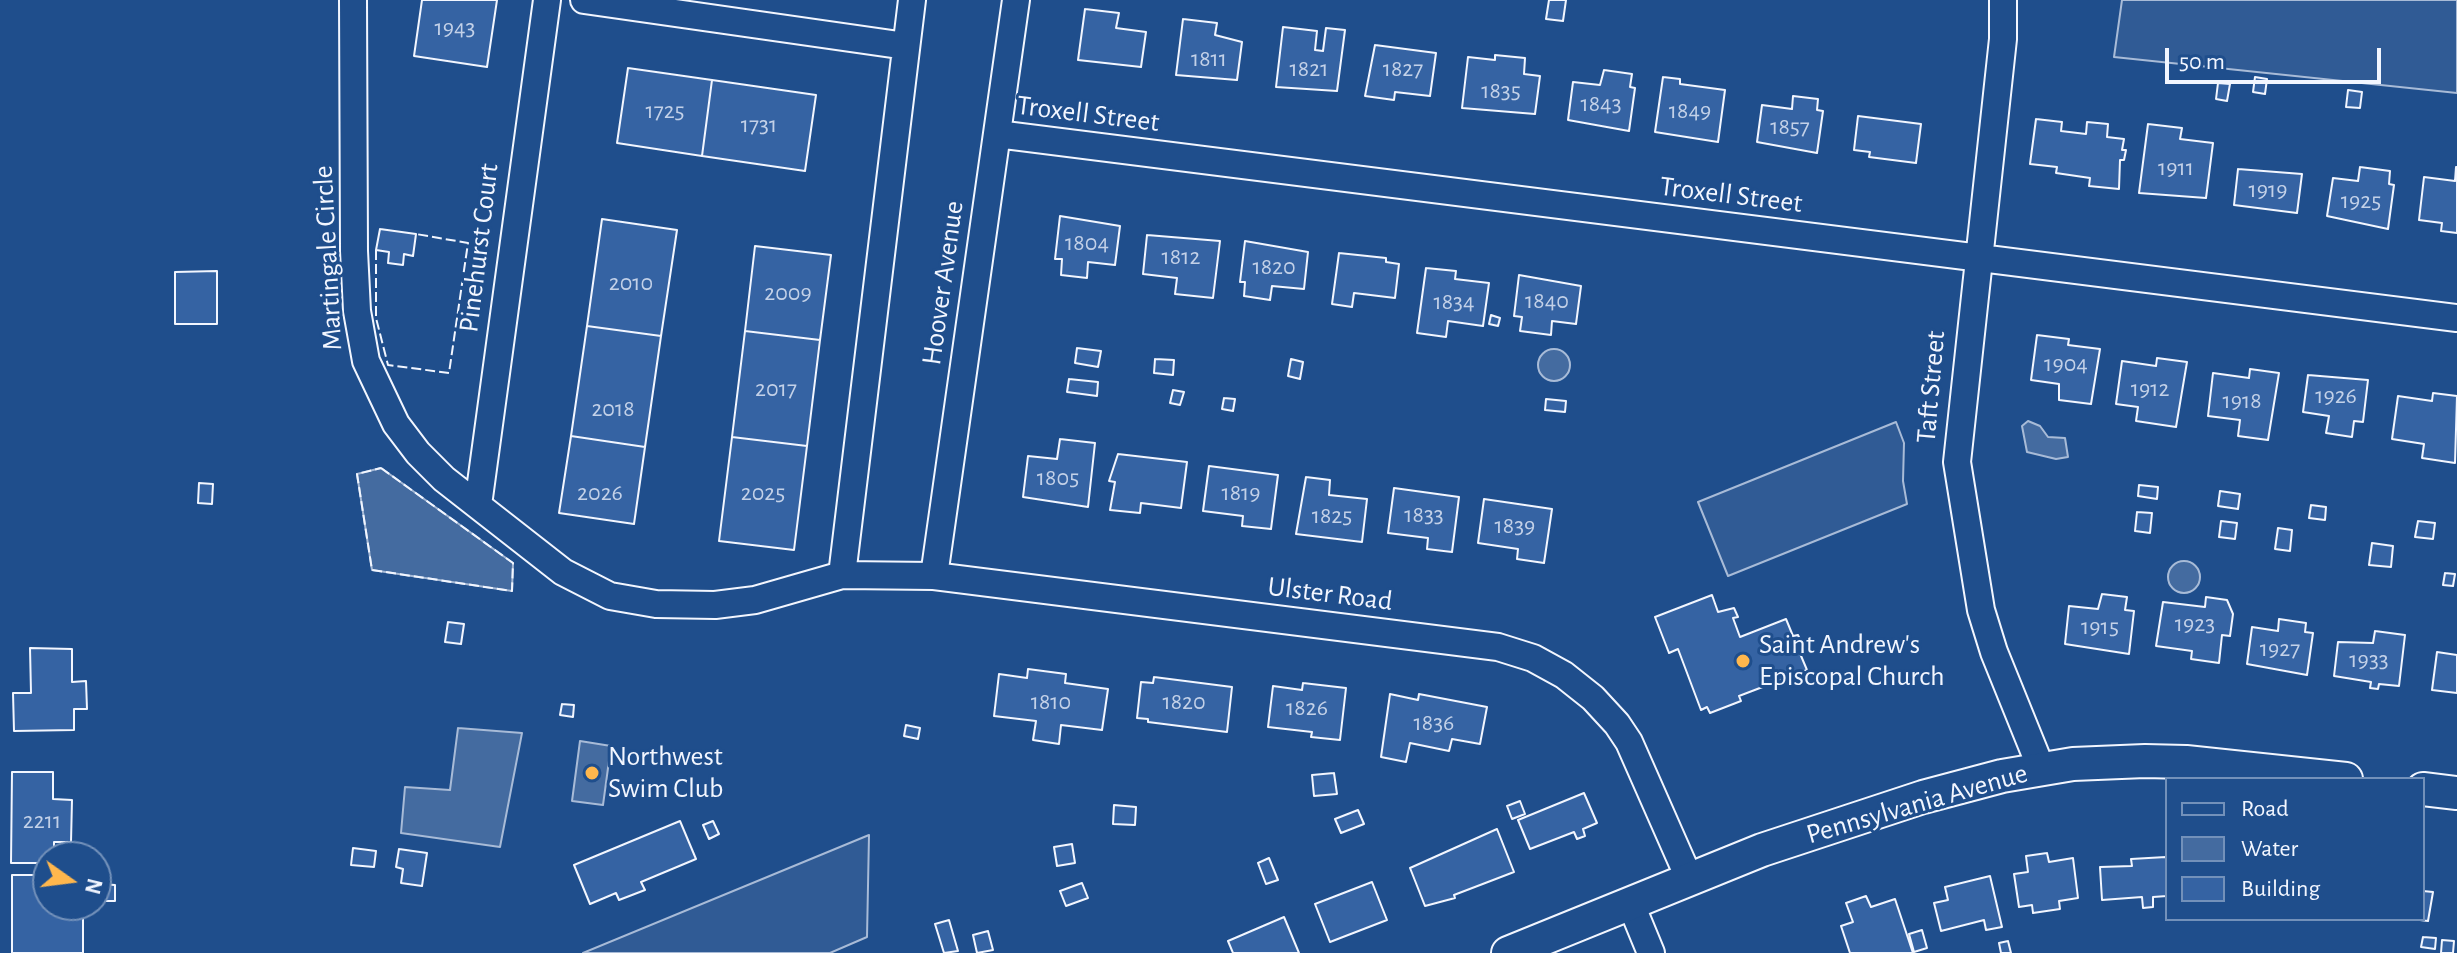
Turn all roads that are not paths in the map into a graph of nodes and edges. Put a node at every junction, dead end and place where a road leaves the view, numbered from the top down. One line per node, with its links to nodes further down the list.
1 (353, 0): 11 (street, Martingale Circle)
2 (547, 0): 11 (street, Pinehurst Court)
3 (584, 0): 7 (street)
4 (912, 0): 7 (street)
5 (1016, 0): 8 (street, Hoover Avenue)
6 (2003, 0): 9 (street, Taft Street)
7 (906, 46): 12 (street)
8 (997, 134): 9 (street, Troxell Street); 13 (street, Hoover Avenue)
9 (1976, 258): 10 (street, Troxell Street); 14 (street, Taft Street)
10 (2457, 318)
11 (478, 505): 12 (street, Martingale Circle)
12 (842, 575): 13 (street, Ulster Road)
13 (934, 576): 18 (street, Ulster Road)
14 (2041, 768): 15 (street, Pennsylvania Avenue); 18 (street, Pennsylvania Avenue)
15 (2327, 777)
16 (2425, 789): 17 (street)
17 (2457, 793)
18 (1689, 878): 19 (street, Pennsylvania Avenue)
19 (1630, 902): 20 (street, Pennsylvania Avenue); 21 (street)
20 (1508, 953)
21 (1651, 953)

